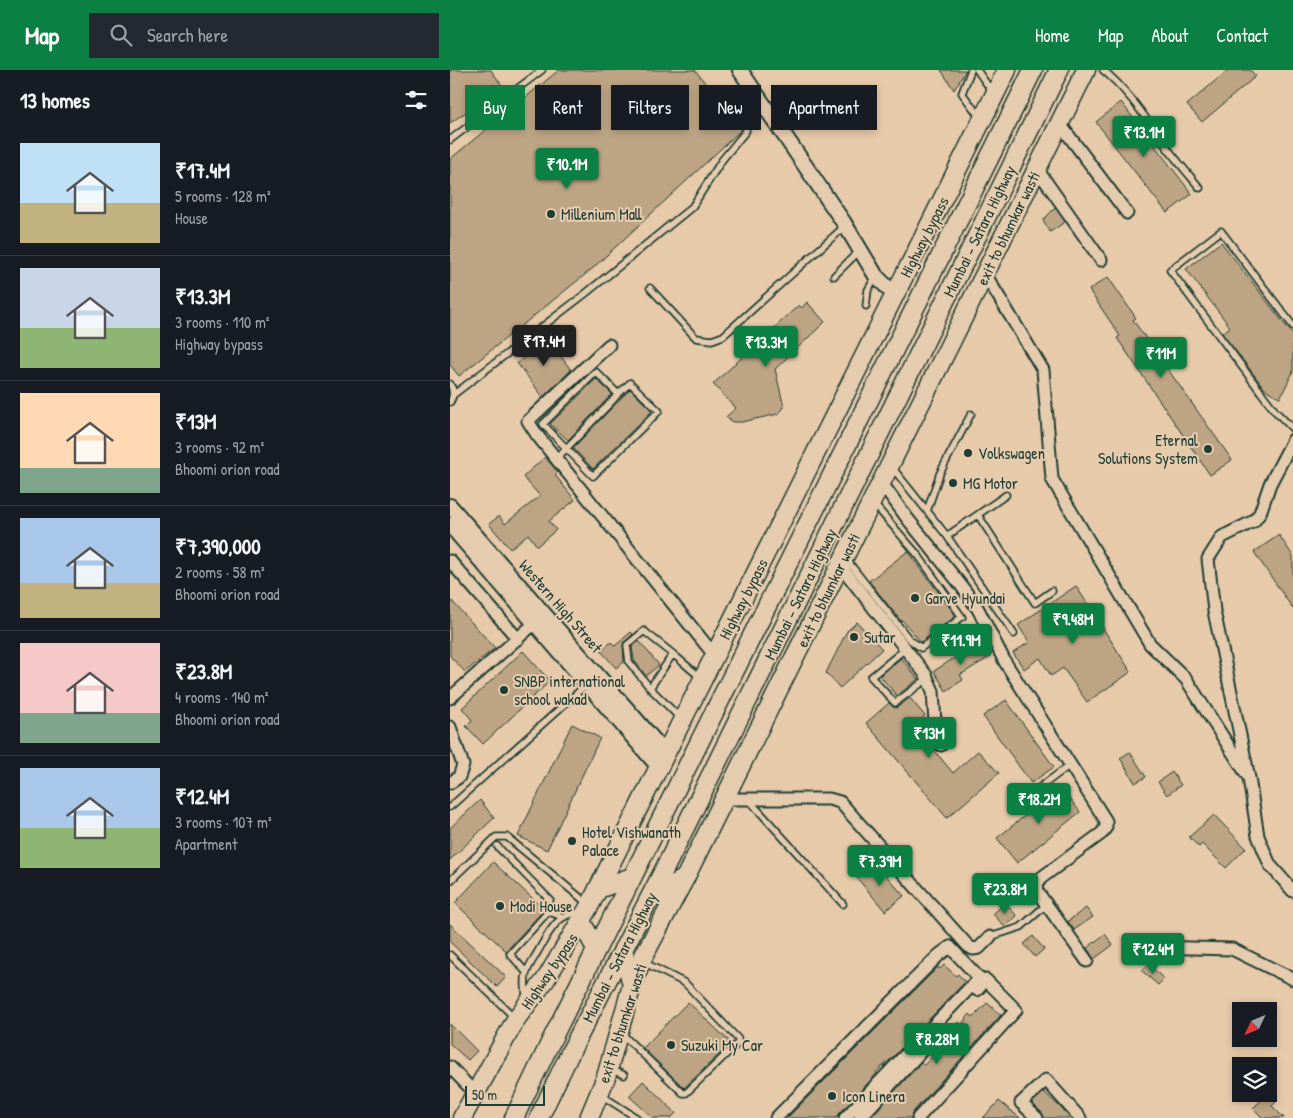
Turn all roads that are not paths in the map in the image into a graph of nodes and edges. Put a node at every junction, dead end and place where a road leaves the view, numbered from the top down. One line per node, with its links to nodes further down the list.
1 (542, 70): 16 (lane)
2 (740, 70): 10 (street)
3 (971, 70): 13 (lane)
4 (977, 70): 11 (lane)
5 (1007, 70): 11 (main road, Highway bypass)
6 (1033, 70): 75 (main road, Mumbai - Satara Highway)
7 (1059, 70): 79 (main road, Mumbai - Satara Highway)
8 (1086, 70): 14 (main road, exit to bhumkar wasti)
9 (1103, 70): 18 (lane)
10 (747, 85)
11 (995, 95): 13 (main road, Highway bypass)
12 (761, 111): 20 (street)
13 (982, 120): 27 (main road, Highway bypass)
14 (1060, 124): 17 (main road, exit to bhumkar wasti); 19 (street)
15 (746, 130): 33 (lane)
16 (450, 140)
17 (1037, 169): 22 (street); 23 (main road, exit to bhumkar wasti)
18 (1200, 188)
19 (1127, 213)
20 (846, 226): 21 (street); 26 (lane)
21 (860, 250): 24 (lane); 25 (street)
22 (1101, 260)
23 (985, 274): 40 (main road, exit to bhumkar wasti); 68 (street)
24 (834, 276)
25 (876, 276): 27 (street); 28 (lane)
26 (650, 288)
27 (895, 295): 57 (main road, Highway bypass)
28 (866, 306)
29 (1293, 326): 36 (lane)
30 (609, 345): 39 (street)
31 (450, 384): 33 (lane)
32 (618, 394): 38 (lane); 38 (lane); 38 (lane)
33 (453, 396): 34 (lane)
34 (450, 402)
35 (971, 414): 45 (lane)
36 (1293, 429)
37 (1293, 440): 68 (street)
38 (566, 449): 39 (lane)
39 (556, 459): 57 (street)
40 (890, 465): 41 (main road, exit to bhumkar wasti); 45 (lane)
41 (882, 482): 43 (main road, exit to bhumkar wasti); 67 (street)
42 (1006, 495): 46 (lane)
43 (872, 502): 50 (main road, exit to bhumkar wasti); 50 (lane)
44 (452, 511): 58 (street, Western High Street)
45 (927, 511): 48 (lane)
46 (978, 515): 48 (lane); 51 (lane)
47 (450, 525): 52 (street, Western High Street)
48 (947, 536): 53 (lane)
49 (450, 561): 54 (street)
50 (842, 561): 55 (street); 71 (main road, exit to bhumkar wasti)
51 (1052, 591)
52 (535, 623): 54 (street); 58 (street, Western High Street)
53 (1014, 634)
54 (518, 639): 62 (street)
55 (905, 649): 59 (street); 59 (lane)
56 (672, 654): 60 (lane); 61 (lane); 61 (lane)
57 (715, 656): 60 (main road, Highway bypass)
58 (592, 679): 66 (street, Western High Street); 73 (lane)
59 (928, 679): 65 (street)
60 (703, 680): 63 (main road, Highway bypass)
61 (650, 688): 63 (lane)
62 (450, 698)
63 (682, 721): 66 (main road, Highway bypass)
64 (450, 727): 69 (street)
65 (941, 745)
66 (662, 759): 82 (main road, Highway bypass)
67 (1070, 765): 70 (lane); 81 (street)
68 (1249, 778): 78 (street)
69 (450, 784)
70 (1028, 796)
71 (724, 799): 72 (street); 76 (main road, exit to bhumkar wasti)
72 (750, 800): 80 (lane); 85 (street)
73 (450, 807)
74 (497, 846): 83 (lane)
75 (632, 877): 82 (main road); 87 (main road, Mumbai - Satara Highway)
76 (684, 878): 79 (main road); 90 (main road, exit to bhumkar wasti)
77 (450, 881): 82 (lane)
78 (1293, 891)
79 (648, 900): 88 (main road, Mumbai - Satara Highway)
80 (843, 904)
81 (1046, 905): 85 (lane); 91 (street)
82 (589, 908): 84 (lane); 87 (main road); 95 (main road, Highway bypass)
83 (547, 911): 84 (lane); 92 (lane)
84 (563, 917): 92 (lane)
85 (990, 937)
86 (1152, 947): 93 (street)
87 (596, 949): 102 (main road, Mumbai - Satara Highway)
88 (623, 949): 94 (main road); 103 (main road, Mumbai - Satara Highway)
89 (450, 955): 96 (lane)
90 (641, 961): 94 (main road, exit to bhumkar wasti); 97 (lane)
91 (1087, 961)
92 (526, 972): 95 (lane)
93 (1293, 979)
94 (632, 985): 97 (main road, exit to bhumkar wasti)
95 (527, 1004): 96 (main road, Highway bypass)
96 (516, 1019): 99 (main road, Highway bypass)
97 (619, 1032): 100 (main road, exit to bhumkar wasti)
98 (450, 1067): 99 (street)
99 (475, 1093): 101 (main road, Highway bypass)
100 (599, 1094): 104 (main road, exit to bhumkar wasti); 105 (lane)
101 (462, 1118)
102 (514, 1118)
103 (539, 1118)
104 (588, 1118)
105 (637, 1118)
106 (776, 1118): 107 (street)
107 (845, 1118)
108 (860, 1118): 109 (street)
109 (918, 1118)
110 (1036, 1118): 111 (street)
111 (1080, 1118)

